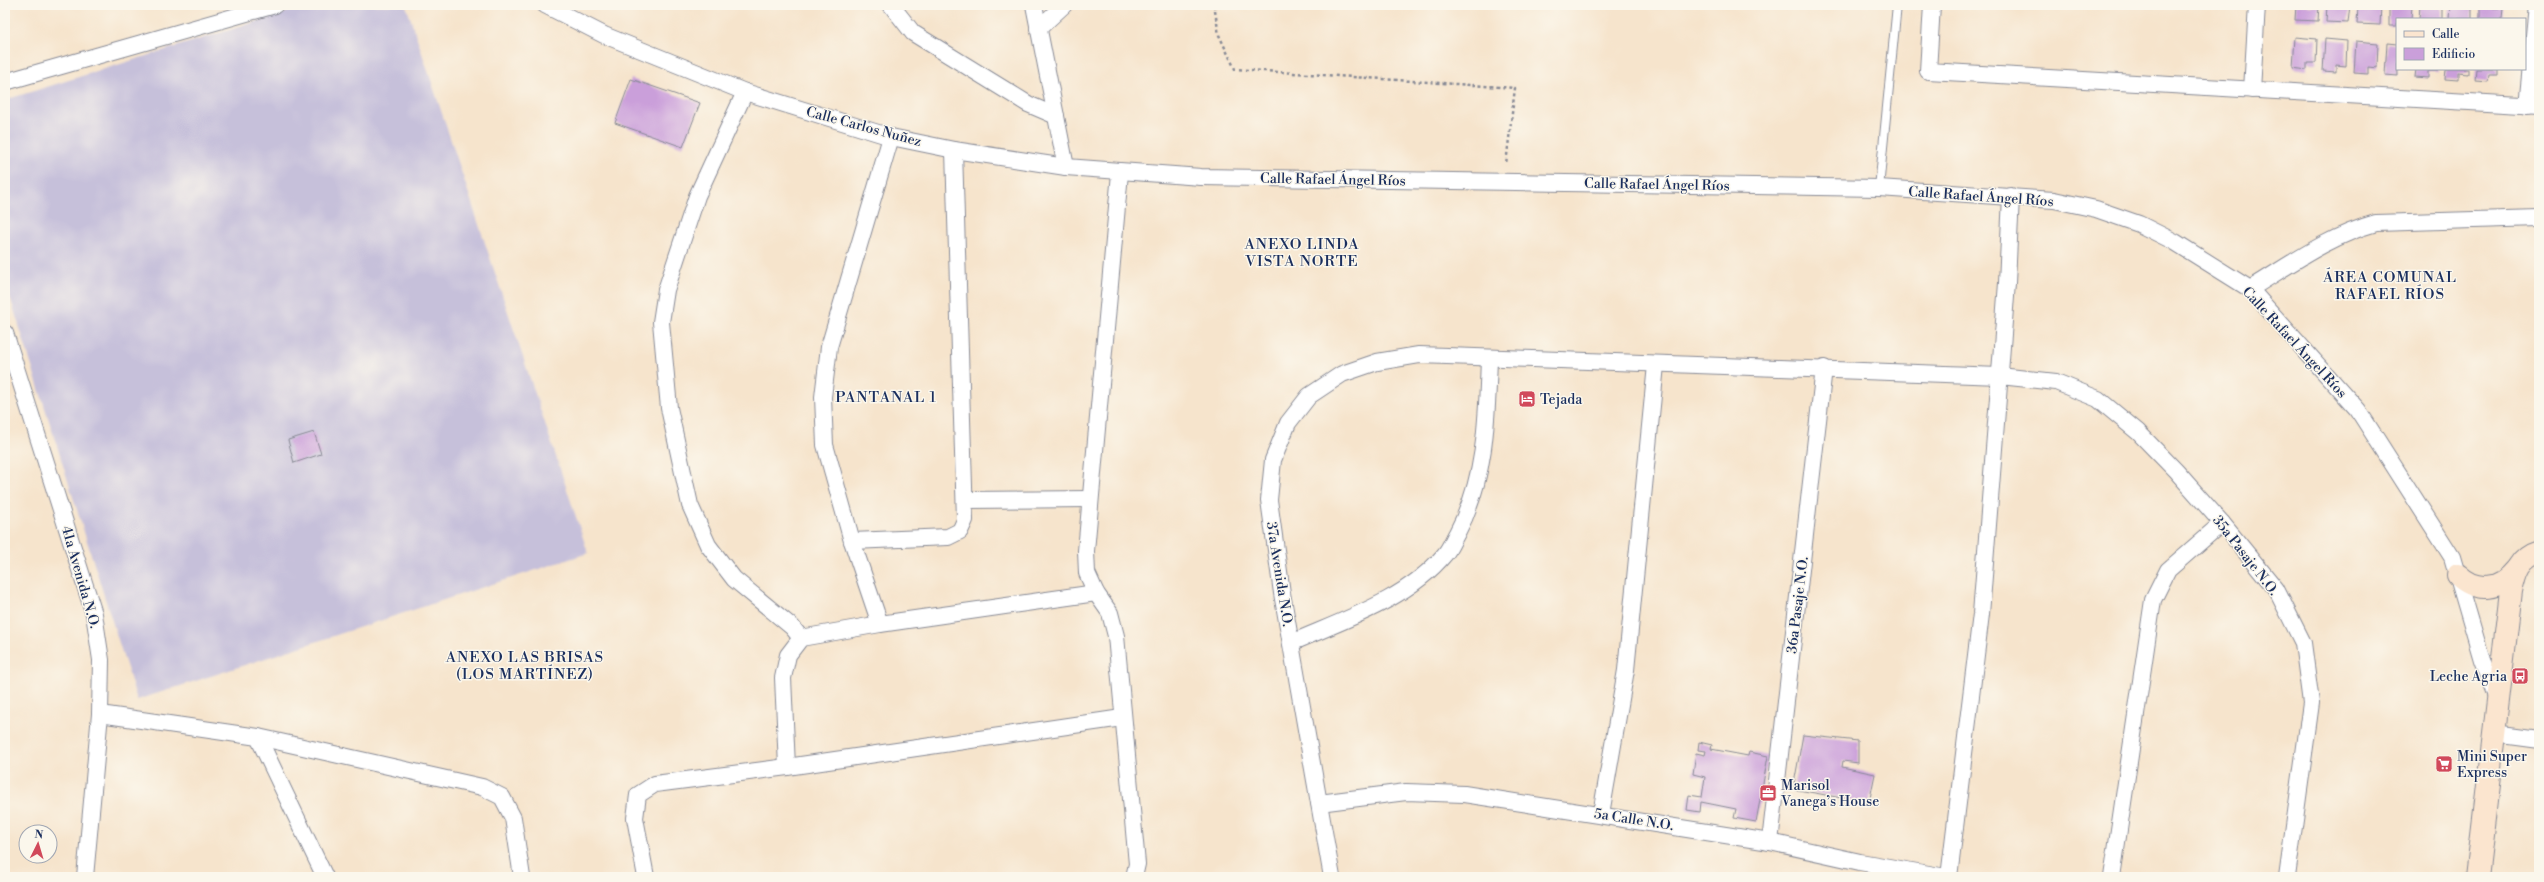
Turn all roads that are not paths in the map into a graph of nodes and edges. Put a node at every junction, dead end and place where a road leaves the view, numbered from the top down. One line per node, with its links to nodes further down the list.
1 (275, 5): 11 (street)
2 (545, 5): 13 (street, Calle Carlos Nuñez)
3 (892, 5): 15 (street)
4 (1034, 5): 10 (street)
5 (1064, 5): 10 (street)
6 (1897, 5): 21 (lane)
7 (1932, 5): 12 (street)
8 (2257, 5): 12 (street)
9 (2537, 5): 14 (street)
10 (1038, 30): 15 (street)
11 (5, 82)
12 (2252, 90): 14 (street)
13 (745, 92): 16 (street, Calle Carlos Nuñez); 39 (street)
14 (2533, 106)
15 (1056, 116): 18 (street)
16 (891, 136): 17 (street, Calle Carlos Nuñez); 33 (street)
17 (954, 150): 18 (street, Calle Carlos Nuñez); 31 (street)
18 (1066, 167): 19 (street, Calle Carlos Nuñez)
19 (1120, 172): 20 (street, Calle Carlos Nuñez); 30 (street)
20 (1201, 177): 21 (street, Calle Rafael Ángel Ríos)
21 (1880, 188): 22 (street, Calle Rafael Ángel Ríos)
22 (2011, 196): 24 (street, Calle Rafael Ángel Ríos); 29 (street)
23 (2539, 218): 24 (street)
24 (2250, 289): 36 (street, Calle Rafael Ángel Ríos)
25 (5, 333): 42 (street, 41a Avenida N.O.)
26 (1489, 358): 27 (street, 37a Avenida N.O.); 40 (street); 40 (street, 37a Avenida N.O.)
27 (1656, 365): 28 (street, 35a Pasaje N.O.); 49 (street)
28 (1824, 368): 29 (street, 35a Pasaje N.O.); 50 (street, 36a Pasaje N.O.)
29 (2000, 376): 32 (street, 35a Pasaje N.O.); 58 (street)
30 (1090, 499): 31 (street); 37 (street)
31 (966, 500): 33 (street)
32 (2222, 523): 59 (street); 60 (street, 35a Pasaje N.O.)
33 (852, 540): 38 (street)
34 (2535, 552): 35 (main road)
35 (2516, 570): 36 (main road); 41 (main road)
36 (2458, 575): 41 (street, Calle Rafael Ángel Ríos)
37 (1096, 593): 38 (street); 43 (street)
38 (880, 624): 39 (street)
39 (802, 638): 47 (street)
40 (1291, 643): 48 (street, 37a Avenida N.O.)
41 (2499, 703): 44 (main road)
42 (100, 714): 45 (street); 52 (street, 41a Avenida N.O.)
43 (1122, 718): 47 (street); 56 (street)
44 (2494, 733): 46 (street); 61 (main road)
45 (258, 737): 53 (street); 54 (street)
46 (2539, 739)
47 (787, 767): 55 (street)
48 (1319, 803): 49 (street, 5a Calle N.O.); 57 (street, 37a Avenida N.O.)
49 (1601, 814): 50 (street, 5a Calle N.O.)
50 (1770, 842): 51 (street, 5a Calle N.O.)
51 (1859, 870): 58 (street, 5a Calle N.O.)
52 (85, 877)
53 (325, 877)
54 (522, 877)
55 (646, 877)
56 (1134, 877)
57 (1332, 877)
58 (1948, 877)
59 (2112, 877)
60 (2287, 877)
61 (2477, 877)

